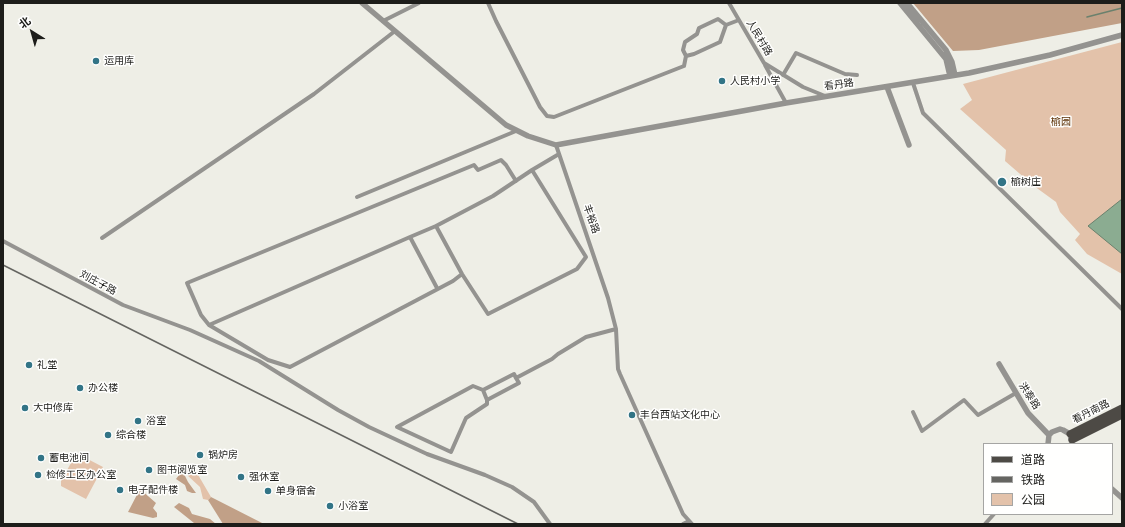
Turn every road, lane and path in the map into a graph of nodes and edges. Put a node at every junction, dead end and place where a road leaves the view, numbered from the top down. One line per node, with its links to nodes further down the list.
1 (362, 3): 7 (street)
2 (419, 3): 7 (street)
3 (488, 3): 12 (street)
4 (729, 3): 8 (street, 人民村路)
5 (900, 3): 16 (street)
6 (906, 3): 16 (street)
7 (383, 20): 10 (street)
8 (739, 20): 9 (street); 13 (street, 人民村路)
9 (726, 25): 12 (street); 12 (street)
10 (395, 31): 21 (street); 30 (street)
11 (1122, 35): 16 (street, 看丹路)
12 (686, 56)
13 (764, 63): 14 (street, 人民村路); 20 (street)
14 (783, 75): 15 (street); 19 (street, 人民村路)
15 (857, 75)
16 (953, 76): 17 (street, 看丹路)
17 (913, 83): 18 (street, 看丹路); 34 (street)
18 (887, 87): 19 (street, 看丹路); 23 (street)
19 (826, 96): 20 (street, 看丹路)
20 (786, 103): 22 (street, 看丹路)
21 (516, 131): 22 (street); 27 (street)
22 (556, 145): 24 (street, 丰裕路)
23 (909, 145)
24 (559, 154): 25 (street); 36 (street, 丰裕路)
25 (532, 170): 26 (street); 32 (street)
26 (516, 181): 28 (street); 35 (street)
27 (357, 197)
28 (436, 226): 29 (street); 32 (street)
29 (410, 237): 33 (street); 35 (street)
30 (102, 238)
31 (3, 241): 52 (street, 刘庄子路)
32 (462, 274): 33 (street)
33 (437, 288): 35 (street)
34 (1122, 309)
35 (209, 325)
36 (616, 329): 38 (street); 51 (street, 丰裕路)
37 (999, 364): 40 (street, 洪泰路)
38 (516, 378): 39 (street); 41 (street)
39 (483, 390): 41 (street); 41 (street)
40 (1016, 392): 43 (street); 45 (street, 洪泰路)
41 (487, 400)
42 (1122, 408): 46 (main road, 看丹南路)
43 (913, 412)
44 (1122, 415): 46 (main road, 看丹南路)
45 (1050, 435): 46 (street); 47 (street)
46 (1071, 440)
47 (1048, 443)
48 (1113, 491): 49 (street)
49 (1122, 498)
50 (993, 515): 54 (street)
51 (690, 523): 53 (street)
52 (550, 524)
53 (683, 524)
54 (985, 524)

